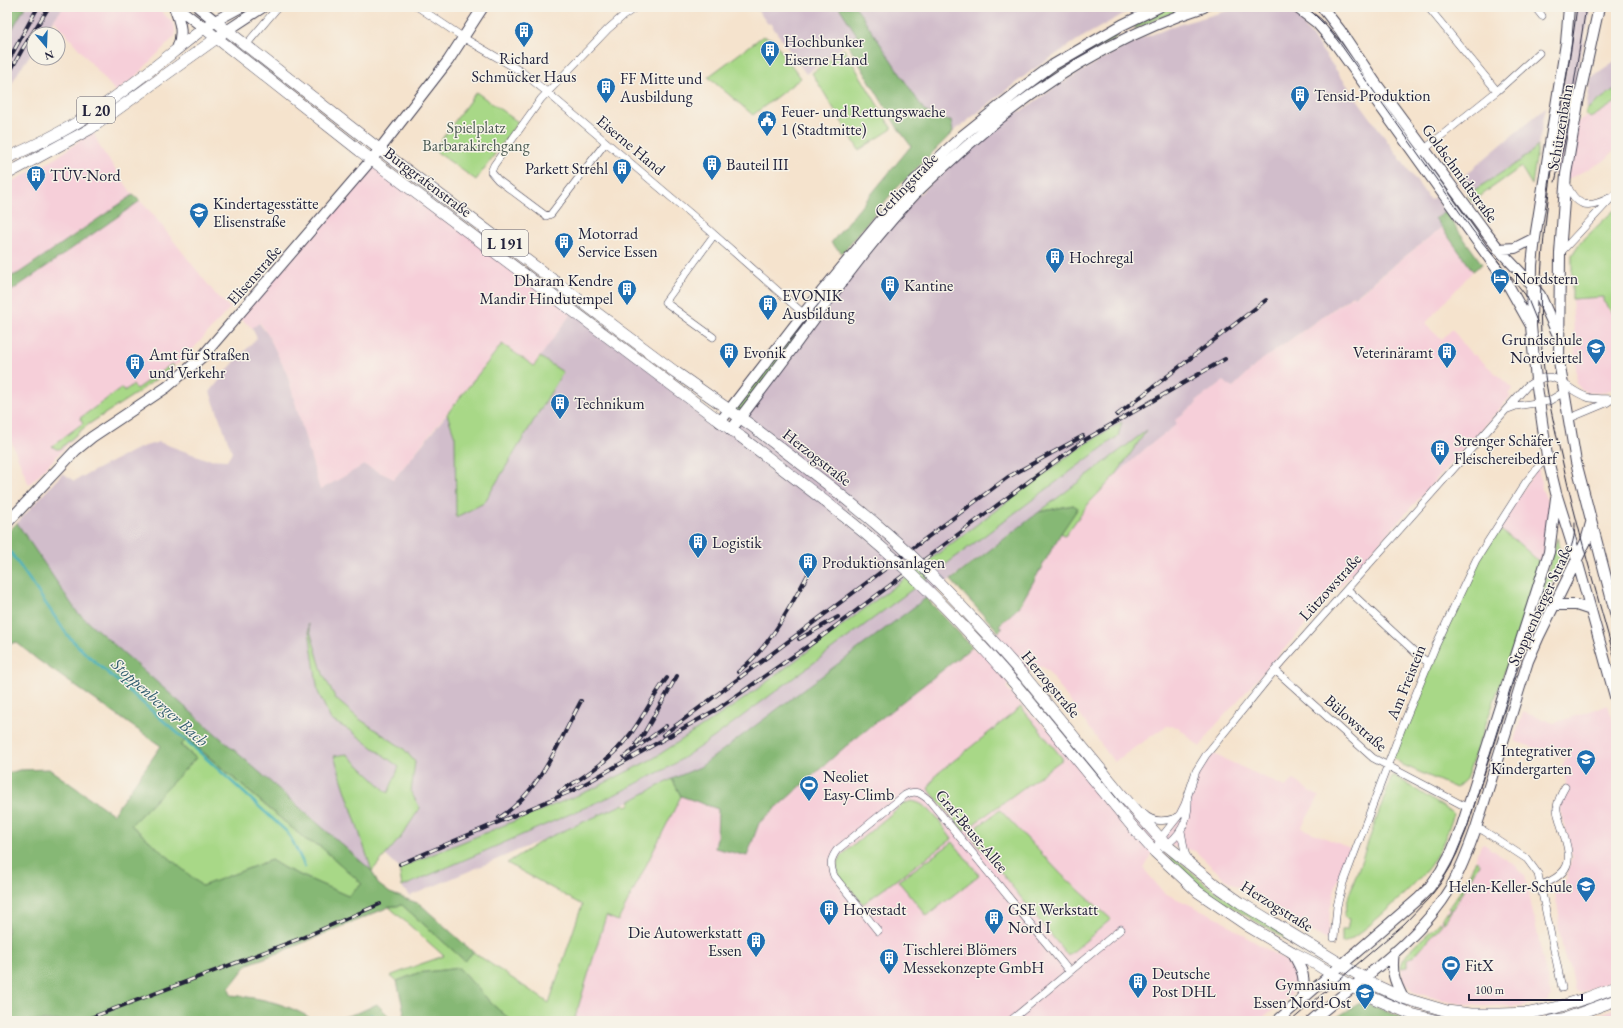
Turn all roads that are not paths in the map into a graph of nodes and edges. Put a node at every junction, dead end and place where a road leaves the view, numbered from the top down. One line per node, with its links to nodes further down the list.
1 (174, 7): 25 (main road)
2 (177, 7): 20 (main road, Burggrafenstraße)
3 (198, 7): 19 (main road, Burggrafenstraße)
4 (241, 7): 19 (main road)
5 (263, 7): 21 (main road)
6 (278, 7): 24 (street)
7 (418, 7): 23 (street, Eiserne Hand)
8 (483, 7): 23 (main road, Elisenstraße)
9 (636, 7): 28 (street)
10 (1159, 7): 43 (main road, Gerlingstraße)
11 (1204, 7): 44 (main road, Gerlingstraße)
12 (1296, 7): 32 (main road, Goldschmidtstraße)
13 (1322, 7): 31 (main road, Goldschmidtstraße)
14 (1428, 7): 27 (street)
15 (1534, 7): 18 (street)
16 (1569, 7): 39 (main road, Schützenbahn)
17 (1599, 7): 36 (main road, Schützenbahn)
18 (1542, 16)
19 (215, 21): 20 (main road, L 20); 21 (main road, Burggrafenstraße)
20 (204, 28): 22 (main road, Burggrafenstraße); 25 (main road, L 20)
21 (228, 30): 22 (main road, L 20); 24 (main road, Burggrafenstraße / L 191)
22 (216, 38): 34 (main road, Burggrafenstraße / L 191); 35 (main road, L 20)
23 (464, 38): 28 (street, Eiserne Hand); 30 (main road, Elisenstraße)
24 (246, 45): 30 (main road, Burggrafenstraße / L 191)
25 (177, 49): 33 (main road, L 20)
26 (1539, 53): 27 (street)
27 (1497, 91): 31 (street)
28 (548, 93): 29 (street, Eiserne Hand); 29 (street)
29 (606, 142): 38 (street, Eiserne Hand)
30 (379, 149): 34 (main road, Elisenstraße); 54 (main road, Burggrafenstraße / L 191)
31 (1425, 150): 32 (street); 40 (main road, Goldschmidtstraße)
32 (1415, 156): 45 (main road, Goldschmidtstraße)
33 (7, 158)
34 (372, 159): 57 (main road, Burggrafenstraße / L 191); 61 (main road, Elisenstraße)
35 (7, 174)
36 (1566, 182): 37 (street); 41 (main road, Schützenbahn)
37 (1615, 196): 41 (street)
38 (714, 235): 43 (street, Eiserne Hand); 47 (street)
39 (1535, 238): 40 (main road); 42 (main road, Stoppenberger Straße)
40 (1498, 249): 42 (main road, Goldschmidtstraße)
41 (1560, 253): 46 (main road, Stoppenberger Straße)
42 (1532, 285): 45 (main road, Stoppenberger Straße); 46 (main road, Goldschmidtstraße)
43 (804, 313): 44 (street, Eiserne Hand); 54 (main road, Gerlingstraße)
44 (813, 322): 55 (main road, Gerlingstraße)
45 (1531, 326): 48 (main road, Stoppenberger Straße)
46 (1558, 336): 49 (main road, Stoppenberger Straße)
47 (713, 337)
48 (1536, 380): 49 (street); 52 (main road, Stoppenberger Straße); 53 (street, Lützowstraße)
49 (1562, 381): 50 (main road, Stoppenberger Straße); 51 (street)
50 (1564, 392): 52 (street); 56 (main road, Stoppenberger Straße)
51 (1614, 398): 56 (street)
52 (1538, 403): 53 (street); 59 (main road, Stoppenberger Straße)
53 (1508, 409): 64 (street, Lützowstraße)
54 (728, 411): 55 (main road, Herzogstraße / L 191); 57 (main road, Gerlingstraße)
55 (740, 418): 58 (main road, Gerlingstraße); 73 (main road, Herzogstraße, bridge)
56 (1570, 418): 62 (main road, Stoppenberger Straße)
57 (720, 422): 58 (main road, Herzogstraße / L 191)
58 (731, 430): 80 (main road, Herzogstraße, bridge)
59 (1547, 456): 60 (main road, Stoppenberger Straße); 68 (street, Am Freistein)
60 (1557, 496): 63 (main road, Stoppenberger Straße); 75 (main road, Stoppenberger Straße)
61 (7, 523)
62 (1591, 523): 63 (main road, Stoppenberger Straße); 67 (main road)
63 (1578, 560): 65 (main road, Stoppenberger Straße); 66 (main road, Stoppenberger Straße)
64 (1347, 589): 68 (street); 69 (street, Lützowstraße)
65 (1554, 605): 66 (main road); 77 (main road, Stoppenberger Straße)
66 (1591, 610): 70 (main road, Stoppenberger Straße)
67 (1616, 616)
68 (1429, 663): 71 (street, Am Freistein)
69 (1275, 670): 71 (street, Bülowstraße); 74 (street, Lützowstraße)
70 (1616, 700)
71 (1388, 767): 75 (street, Bülowstraße); 85 (street, Am Freistein)
72 (1565, 787): 82 (street)
73 (1121, 794): 76 (street); 79 (main road, Herzogstraße)
74 (1188, 794): 76 (street, Lützowstraße); 78 (street, Lützowstraße)
75 (1468, 808): 88 (main road, Stoppenberger Straße)
76 (1176, 818): 79 (street, Lützowstraße)
77 (1476, 828): 82 (street); 87 (main road, Stoppenberger Straße)
78 (1181, 831): 79 (street, Lützowstraße); 81 (street)
79 (1163, 842): 80 (street, Lützowstraße); 81 (main road, Herzogstraße)
80 (1155, 852): 86 (main road, Herzogstraße)
81 (1191, 865): 88 (main road, Herzogstraße)
82 (1541, 885): 94 (street)
83 (1121, 929): 89 (street)
84 (878, 931): 89 (street, Graf-Beust-Allee)
85 (1334, 938)
86 (1292, 952): 90 (main road, Herzogstraße); 96 (main road)
87 (1394, 952): 91 (main road, Stoppenberger Straße); 95 (main road)
88 (1342, 966): 90 (main road, Stoppenberger Straße); 91 (main road, Herzogstraße)
89 (1069, 971): 99 (street)
90 (1336, 977): 93 (main road, Herzogstraße); 96 (main road, Stoppenberger Straße)
91 (1363, 978): 93 (main road, Stoppenberger Straße); 95 (main road, Herzogstraße)
92 (1616, 986): 95 (main road, Herzogstraße)
93 (1352, 987): 101 (main road, Stoppenberger Straße); 102 (main road, Herzogstraße)
94 (1562, 988)
95 (1403, 998)
96 (1302, 999): 100 (main road, Stoppenberger Straße)
97 (1616, 1000): 98 (main road)
98 (1567, 1019): 103 (main road)
99 (1010, 1021)
100 (1277, 1021)
101 (1311, 1021)
102 (1438, 1021)
103 (1552, 1021)

